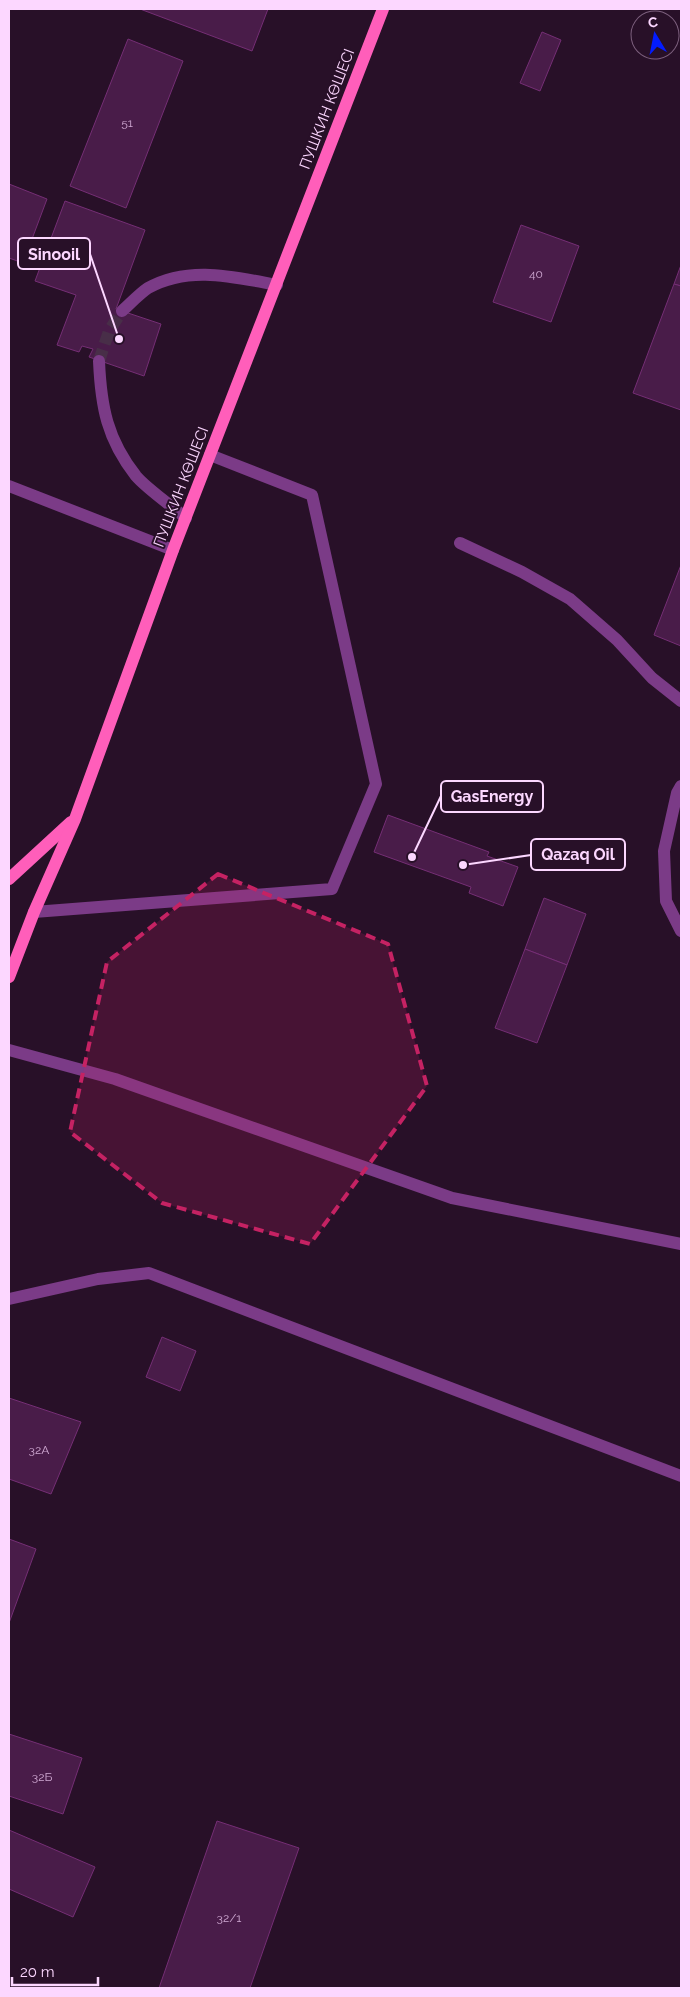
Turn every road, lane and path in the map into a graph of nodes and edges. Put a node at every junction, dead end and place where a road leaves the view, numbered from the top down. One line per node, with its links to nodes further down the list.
1 (383, 9): 2 (main road, ПУШКИН КӨШЕСІ)
2 (277, 285): 3 (lane); 5 (main road, ПУШКИН КӨШЕСІ)
3 (122, 311)
4 (99, 361): 7 (lane)
5 (210, 456): 7 (main road, ПУШКИН КӨШЕСІ); 14 (lane)
6 (9, 486): 9 (lane)
7 (186, 518): 9 (main road, ПУШКИН КӨШЕСІ)
8 (460, 543): 10 (lane)
9 (173, 550): 12 (main road, ПУШКИН КӨШЕСІ)
10 (681, 701)
11 (681, 786): 15 (lane)
12 (75, 819): 13 (main road); 14 (main road, ПУШКИН КӨШЕСІ)
13 (9, 879)
14 (34, 912): 16 (main road, ПУШКИН КӨШЕСІ)
15 (681, 931)
16 (9, 977)
17 (9, 1050): 18 (lane)
18 (681, 1244)
19 (9, 1299): 20 (lane)
20 (681, 1476)

